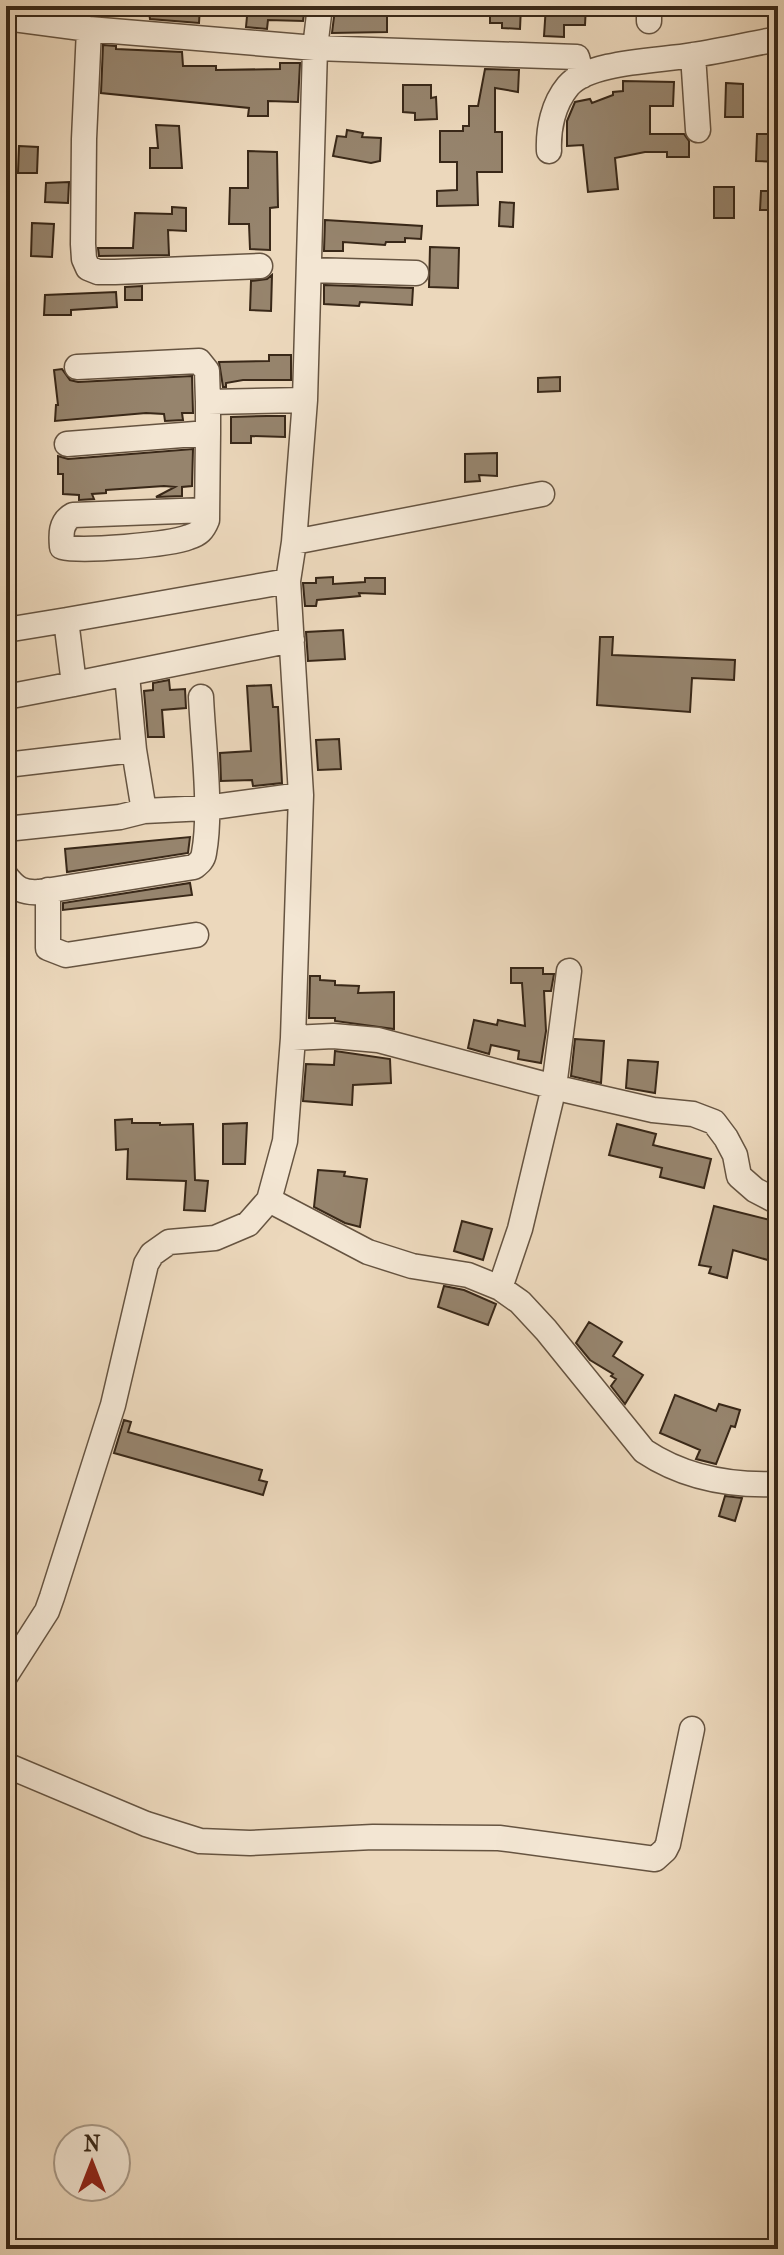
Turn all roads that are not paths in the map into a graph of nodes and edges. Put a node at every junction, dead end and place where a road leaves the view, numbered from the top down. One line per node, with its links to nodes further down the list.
1 (320, 6): 5 (street)
2 (6, 18): 3 (street)
3 (89, 29): 5 (street); 10 (street)
4 (778, 39): 6 (street)
5 (315, 48): 7 (street); 11 (street)
6 (693, 55): 7 (street); 8 (street)
7 (580, 68): 9 (street)
8 (698, 130)
9 (549, 151)
10 (260, 266)
11 (309, 270): 12 (street); 14 (street)
12 (416, 273)
13 (77, 367): 15 (street)
14 (305, 400): 15 (street); 20 (street)
15 (208, 402): 16 (street)
16 (208, 433): 17 (street); 19 (street)
17 (67, 444)
18 (542, 494): 20 (street)
19 (207, 510): 19 (street)
20 (294, 542): 21 (street)
21 (288, 581): 22 (street); 24 (street)
22 (67, 620): 23 (street); 26 (street)
23 (6, 630)
24 (292, 640): 25 (street); 31 (street)
25 (127, 675): 26 (street); 29 (street)
26 (74, 684): 27 (street)
27 (6, 697)
28 (201, 697): 32 (street)
29 (134, 750): 30 (street); 33 (street)
30 (6, 765)
31 (301, 795): 32 (street); 39 (street)
32 (206, 808): 33 (street); 36 (street)
33 (144, 811): 34 (street)
34 (6, 829)
35 (6, 876): 36 (street)
36 (48, 890): 37 (street)
37 (196, 935)
38 (569, 971): 40 (street)
39 (293, 1038): 40 (street); 41 (street)
40 (554, 1087): 42 (street); 43 (street)
41 (269, 1200): 43 (street); 45 (street)
42 (778, 1202)
43 (500, 1288): 44 (street)
44 (778, 1484)
45 (6, 1675)
46 (692, 1729): 47 (street)
47 (6, 1765)

